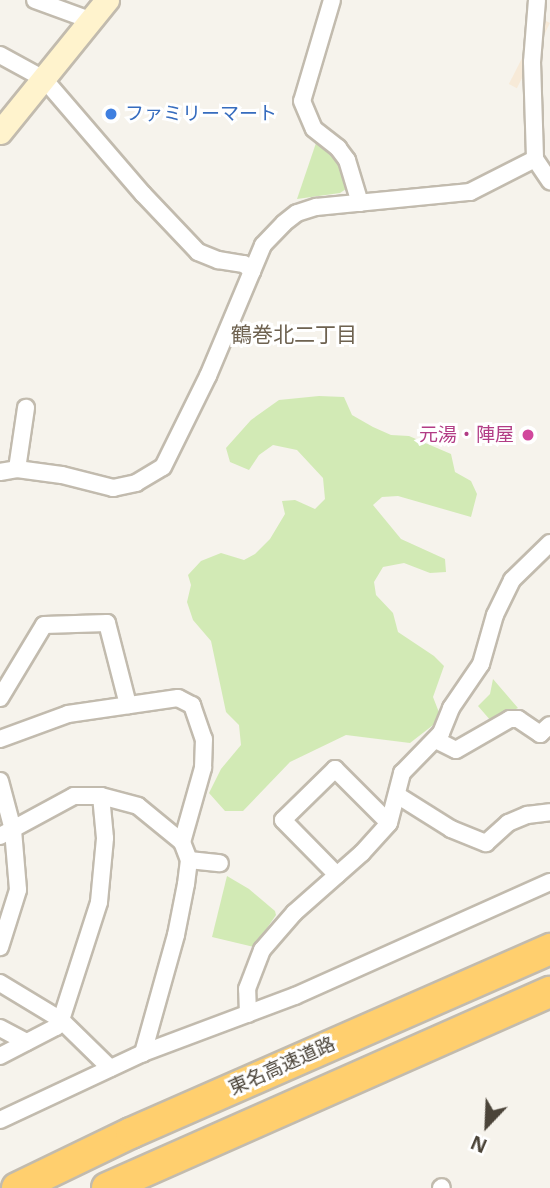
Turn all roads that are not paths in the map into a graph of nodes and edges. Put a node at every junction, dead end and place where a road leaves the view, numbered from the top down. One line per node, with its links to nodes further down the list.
1 (36, 0): 5 (street)
2 (107, 0): 5 (main road)
3 (332, 0): 11 (street)
4 (537, 0): 9 (street)
5 (90, 20): 7 (main road)
6 (0, 55): 7 (street)
7 (44, 79): 8 (main road); 12 (street)
8 (0, 132)
9 (535, 159): 10 (street); 11 (street)
10 (550, 181)
11 (360, 203): 12 (street)
12 (252, 271): 14 (street)
13 (26, 408): 14 (street)
14 (17, 470): 15 (street)
15 (0, 472)
16 (550, 543): 21 (street)
17 (0, 698): 18 (street)
18 (128, 705): 20 (street); 28 (street)
19 (550, 724): 21 (street)
20 (0, 738)
21 (436, 740): 23 (street)
22 (0, 781): 27 (street)
23 (397, 795): 25 (street); 26 (street)
24 (101, 796): 27 (street); 28 (street); 38 (street)
25 (550, 812)
26 (389, 823): 31 (street); 31 (street)
27 (6, 833): 33 (street)
28 (182, 842): 29 (street)
29 (189, 860): 30 (street); 41 (street)
30 (220, 863)
31 (337, 876): 37 (street)
32 (550, 882): 37 (street)
33 (0, 947)
34 (550, 949): 45 (highway, 東名高速道路)
35 (0, 983): 38 (street)
36 (550, 992): 46 (highway, 東名高速道路)
37 (248, 1014): 41 (street)
38 (61, 1020): 40 (street); 43 (street)
39 (0, 1028): 40 (street)
40 (26, 1042): 42 (street)
41 (143, 1053): 43 (street)
42 (0, 1056)
43 (110, 1068): 44 (street)
44 (0, 1121)
45 (17, 1188)
46 (107, 1188)

